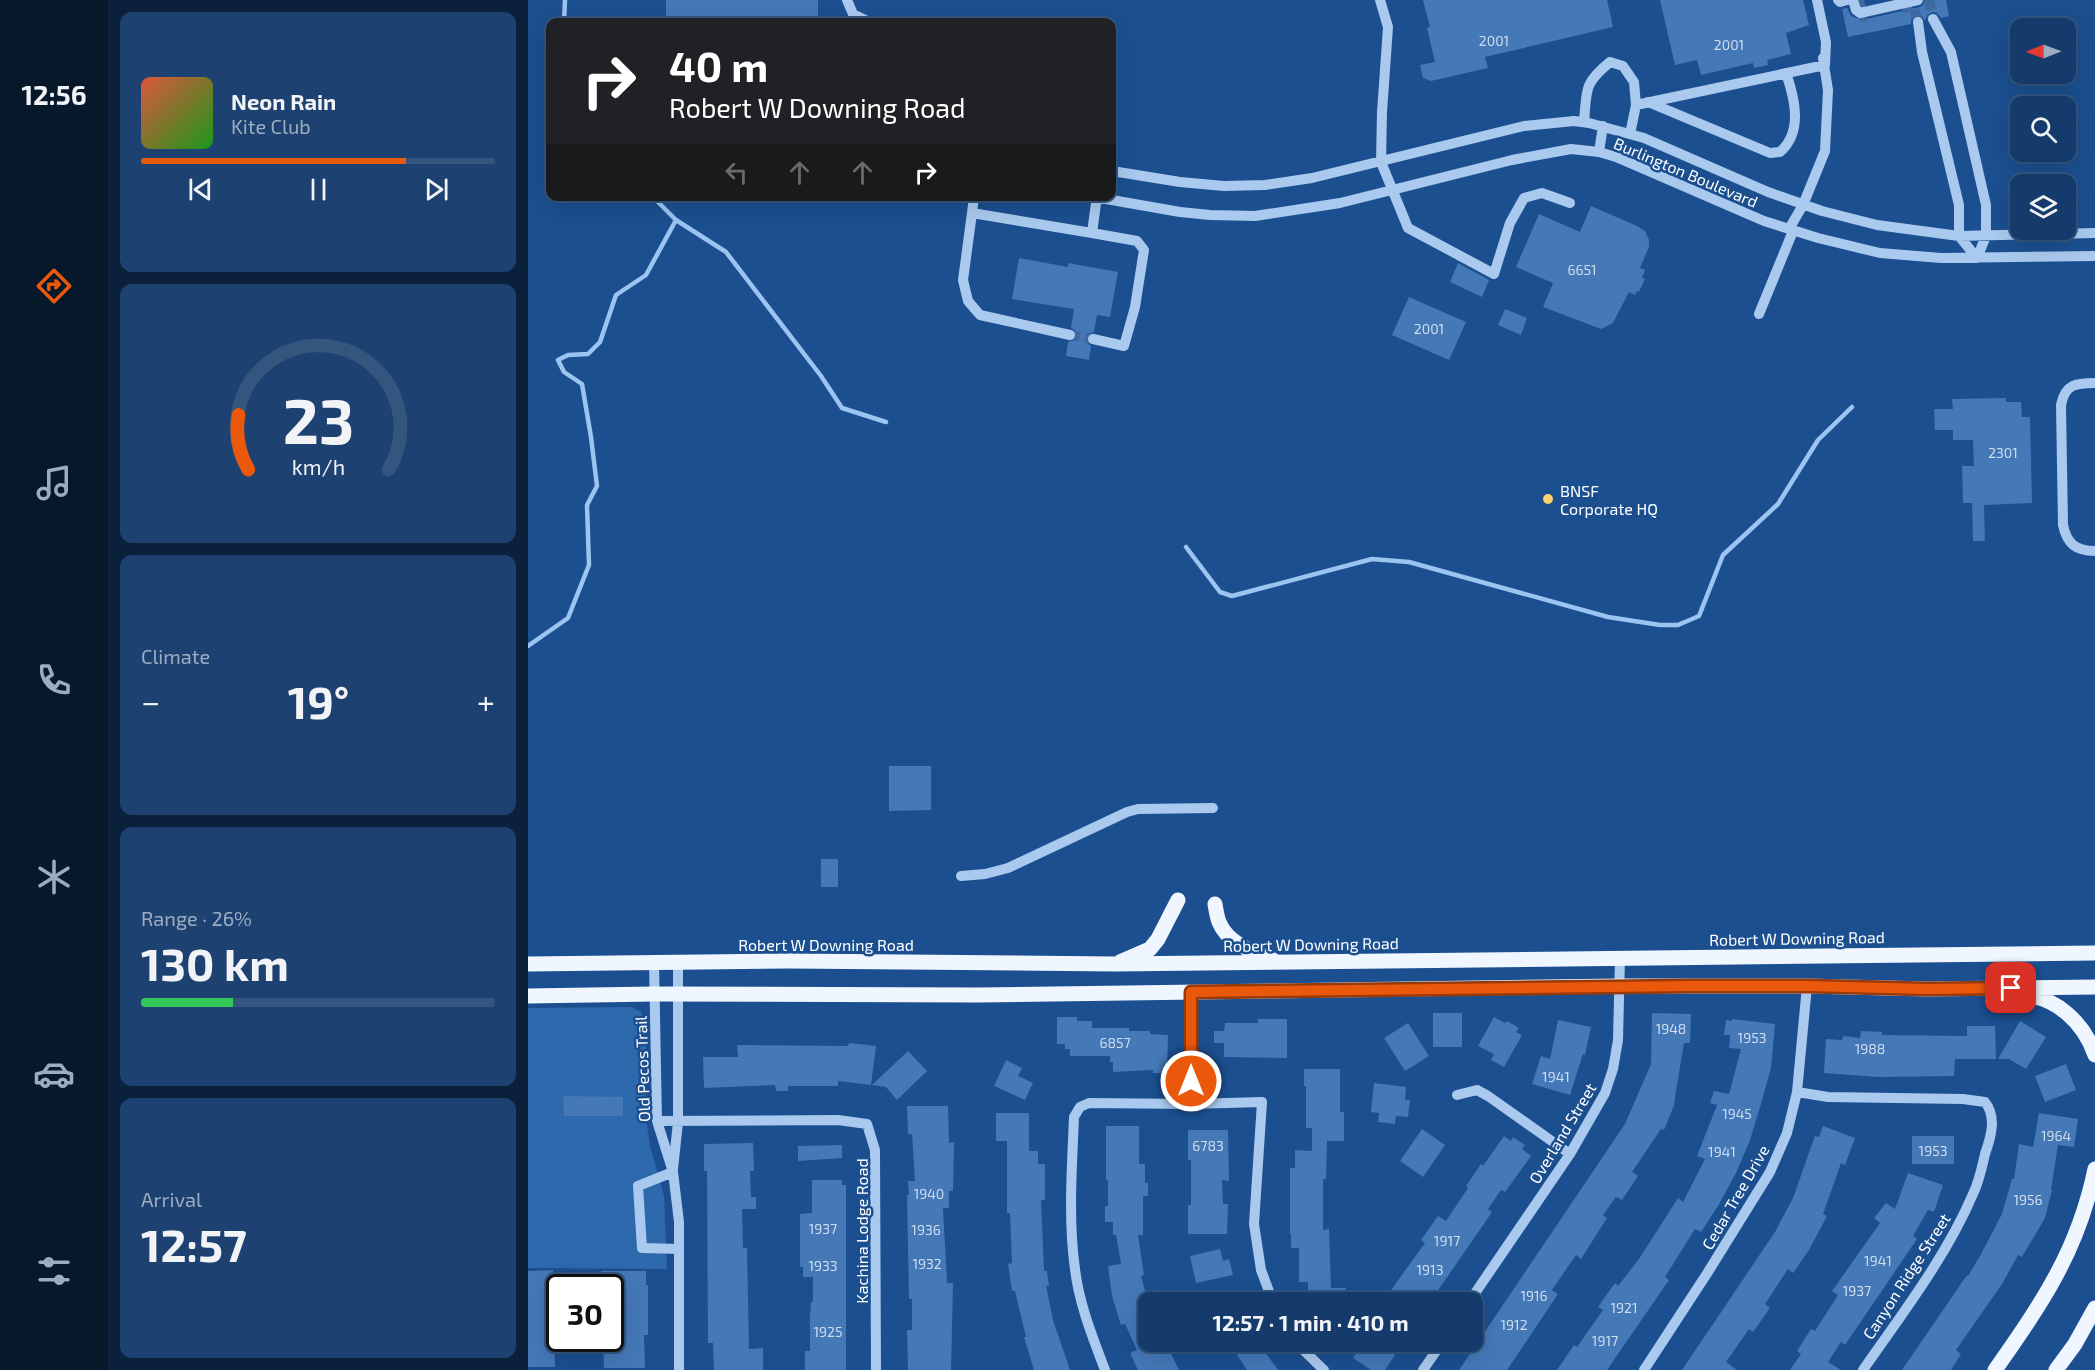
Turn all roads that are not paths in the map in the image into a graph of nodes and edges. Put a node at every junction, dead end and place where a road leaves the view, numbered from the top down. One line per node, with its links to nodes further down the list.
1 (847, 0): 10 (street)
2 (1380, 0): 21 (street)
3 (1812, 0): 13 (street)
4 (1817, 0): 13 (street)
5 (1838, 0): 6 (street)
6 (1847, 0)
7 (1853, 0): 9 (street)
8 (1918, 0): 9 (street)
9 (1897, 3)
10 (861, 18)
11 (1933, 19): 34 (street)
12 (1918, 22): 33 (street)
13 (1825, 65): 14 (street); 28 (street)
14 (1786, 73): 15 (street); 15 (street)
15 (1648, 102): 16 (street)
16 (1636, 105): 17 (street); 19 (street)
17 (1584, 122): 18 (street, Burlington Boulevard); 21 (street, Burlington Boulevard)
18 (1603, 126): 19 (street, Burlington Boulevard); 20 (street)
19 (1630, 134): 28 (street, Burlington Boulevard)
20 (1599, 152): 23 (street, Burlington Boulevard); 30 (street, Burlington Boulevard)
21 (1381, 162): 22 (street, Burlington Boulevard); 23 (street)
22 (1116, 172)
23 (1392, 190): 26 (street, Burlington Boulevard); 27 (street)
24 (973, 201): 29 (street)
25 (1094, 201): 31 (street)
26 (1116, 201)
27 (1570, 203)
28 (1803, 205): 30 (street); 33 (street, Burlington Boulevard)
29 (972, 213): 31 (street); 38 (street)
30 (1791, 230): 36 (street, Burlington Boulevard); 37 (street)
31 (1092, 233): 39 (street)
32 (2095, 233): 34 (street, Burlington Boulevard)
33 (1959, 236): 34 (street, Burlington Boulevard); 36 (street)
34 (1986, 236): 36 (street)
35 (2095, 256): 36 (street, Burlington Boulevard)
36 (1977, 258)
37 (1759, 314)
38 (1070, 335)
39 (1093, 339)
40 (2095, 383): 41 (street)
41 (2095, 551)
42 (1213, 808): 43 (street)
43 (962, 876)
44 (1178, 900): 52 (main road)
45 (1215, 904): 50 (main road)
46 (2095, 953): 47 (main road, Robert W Downing Road)
47 (1620, 958): 50 (main road, Robert W Downing Road); 53 (street, Overland Street)
48 (654, 962): 49 (main road, Robert W Downing Road); 51 (main road, Robert W Downing Road); 58 (street, Old Pecos Trail)
49 (678, 962): 52 (main road, Robert W Downing Road); 59 (street, Old Pecos Trail)
50 (1278, 963): 52 (main road, Robert W Downing Road)
51 (528, 964)
52 (1115, 964)
53 (1621, 986): 54 (main road); 57 (main road); 67 (street, Overland Street)
54 (1807, 986): 56 (main road); 62 (street, Cedar Tree Drive)
55 (2095, 987): 56 (main road)
56 (1927, 989): 61 (main road)
57 (1191, 992): 59 (main road); 64 (street)
58 (654, 994): 59 (main road); 60 (main road); 65 (street, Old Pecos Trail)
59 (679, 994): 66 (street, Old Pecos Trail)
60 (528, 996)
61 (2095, 1055)
62 (1797, 1092): 81 (street, Cedar Tree Drive); 82 (street, Canyon Ridge Street)
63 (1457, 1095): 67 (street)
64 (1191, 1104): 71 (street); 78 (street)
65 (657, 1121): 66 (street, Kachina Lodge Road); 69 (street, Old Pecos Trail)
66 (678, 1122): 69 (street, Old Pecos Trail); 77 (street, Kachina Lodge Road)
67 (1570, 1155): 72 (street, Overland Street)
68 (2095, 1169): 83 (main road)
69 (673, 1172): 70 (street, Old Pecos Trail); 70 (street)
70 (679, 1249): 76 (street, Old Pecos Trail)
71 (1269, 1292)
72 (1476, 1292)
73 (2095, 1308): 84 (main road)
74 (1305, 1352): 79 (street)
75 (1435, 1352): 80 (street)
76 (679, 1370)
77 (876, 1370)
78 (1105, 1370)
79 (1324, 1370)
80 (1423, 1370)
81 (1644, 1370)
82 (1863, 1370)
83 (1995, 1370)
84 (2056, 1370)

